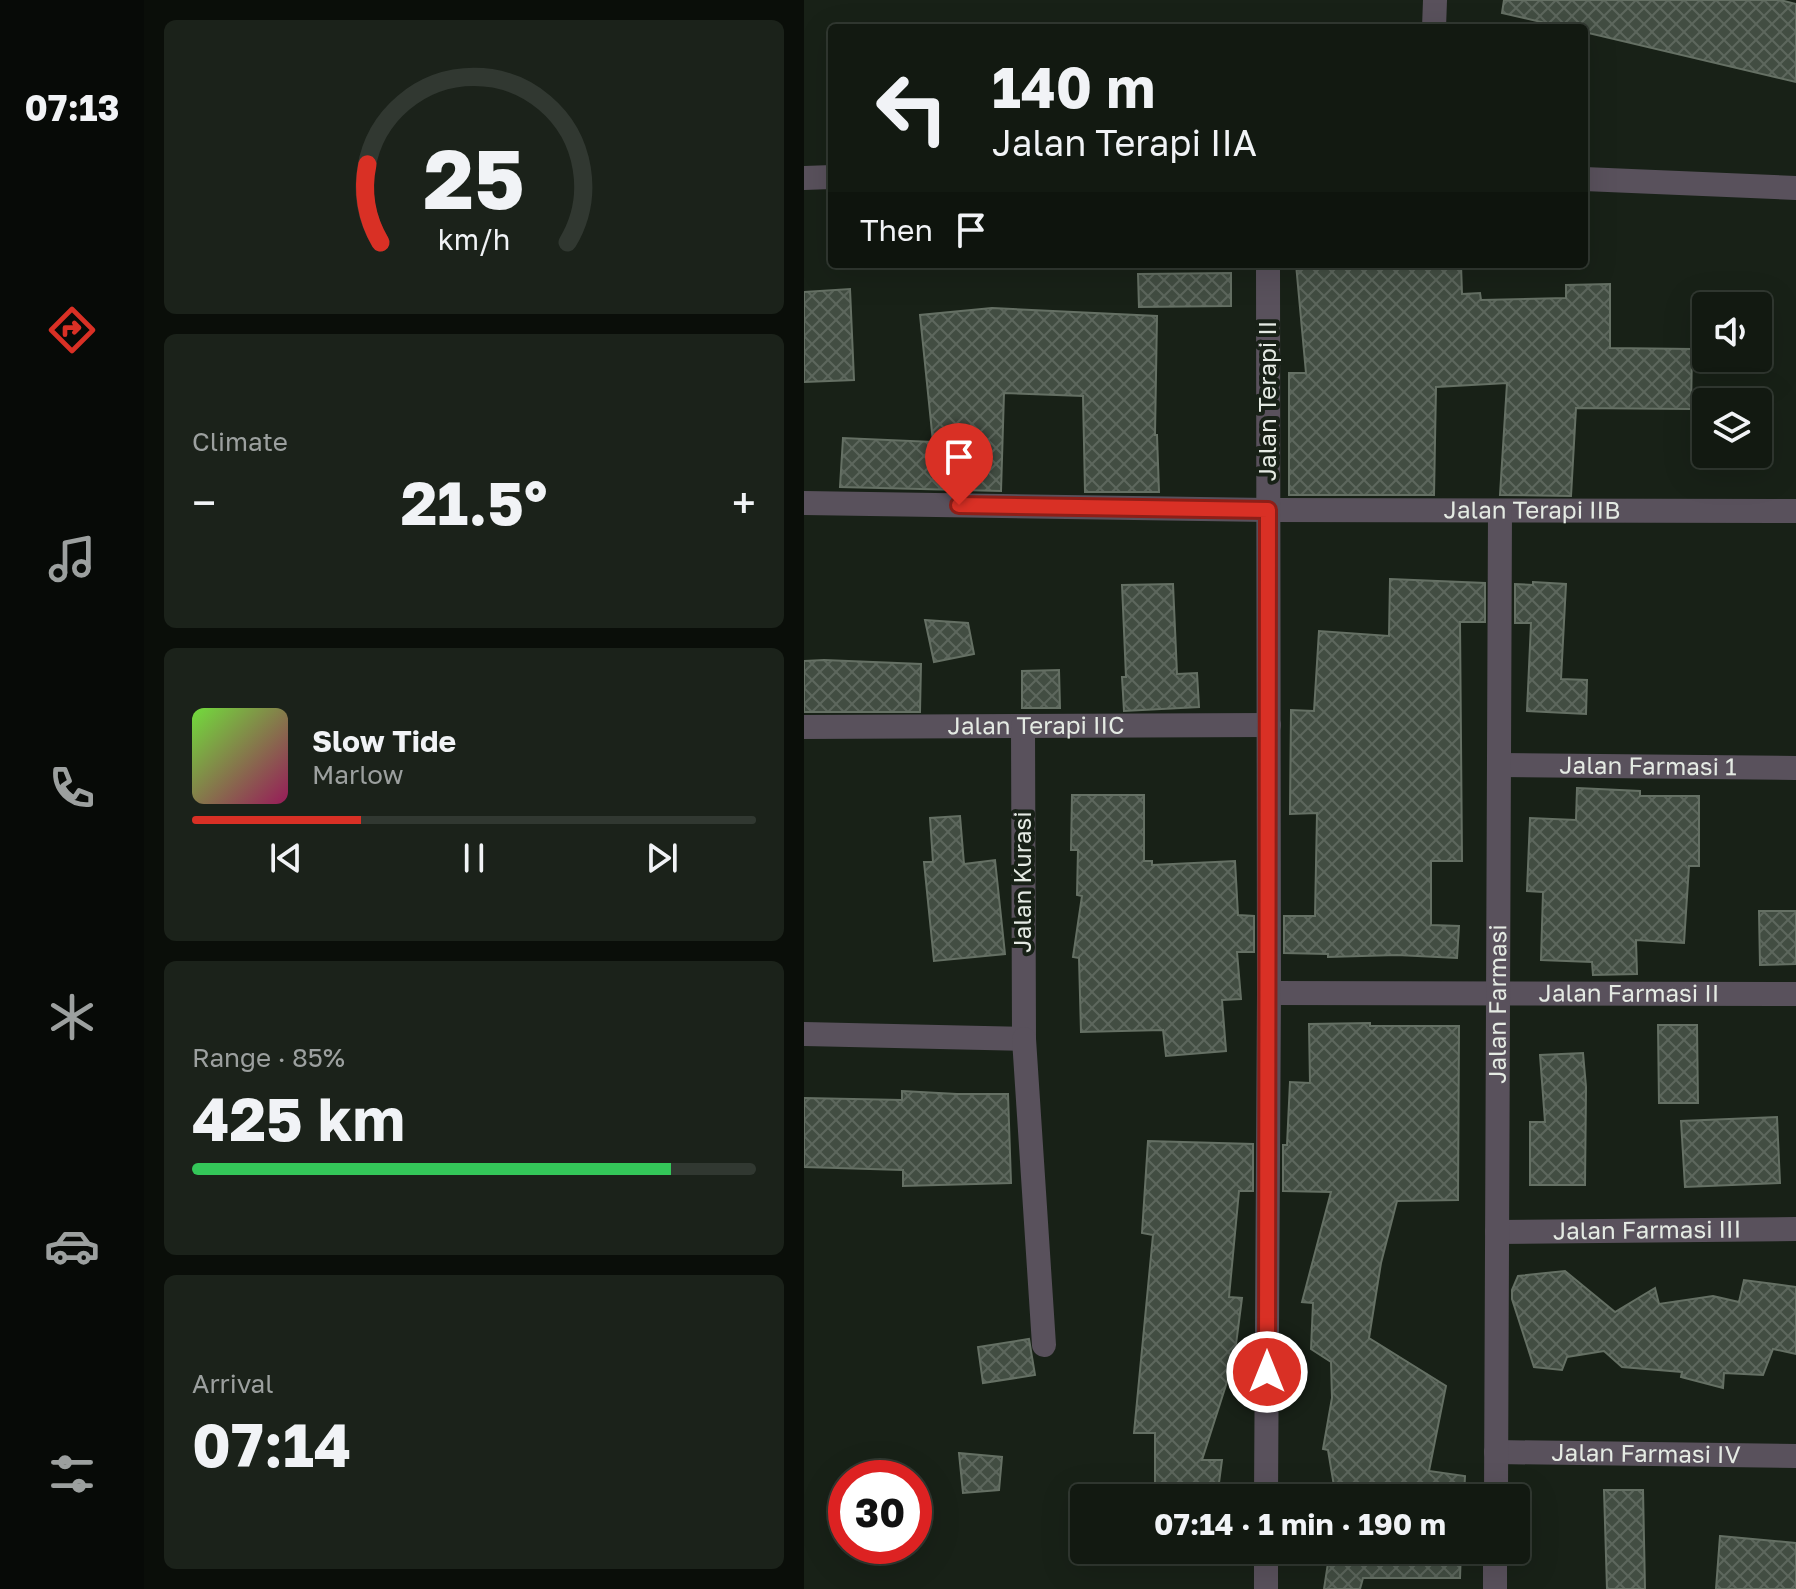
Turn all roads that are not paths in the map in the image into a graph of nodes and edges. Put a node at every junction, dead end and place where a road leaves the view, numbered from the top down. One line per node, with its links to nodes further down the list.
1 (1435, 0): 2 (street)
2 (1434, 24)
3 (828, 177): 4 (street)
4 (804, 178)
5 (1588, 179): 6 (street)
6 (1796, 188)
7 (1268, 268): 9 (street, Jalan Terapi II)
8 (804, 503): 9 (street, Jalan Terapi IIB)
9 (1268, 510): 10 (street, Jalan Terapi IIB); 12 (street, Jalan Terapi II)
10 (1500, 511): 11 (street, Jalan Terapi IIB); 15 (street, Jalan Farmasi)
11 (1796, 511)
12 (1269, 725): 13 (street, Jalan Terapi IIC); 17 (street, Jalan Terapi II)
13 (1023, 726): 14 (street, Jalan Terapi IIC); 21 (street, Jalan Kurasi)
14 (804, 727)
15 (1500, 765): 16 (street, Jalan Farmasi 1); 19 (street, Jalan Farmasi)
16 (1796, 768)
17 (1269, 993): 19 (street, Jalan Farmasi II); 27 (street, Jalan Terapi II)
18 (1796, 994): 19 (street, Jalan Farmasi II)
19 (1499, 995): 23 (street, Jalan Farmasi)
20 (804, 1034): 21 (street)
21 (1024, 1039): 24 (street, Jalan Kurasi)
22 (1796, 1229): 23 (street, Jalan Farmasi III)
23 (1497, 1232): 25 (street, Jalan Farmasi)
24 (1044, 1345)
25 (1496, 1452): 26 (street, Jalan Farmasi IV); 28 (street, Jalan Farmasi)
26 (1796, 1456)
27 (1266, 1484)
28 (1496, 1484)
29 (1266, 1564): 31 (street)
30 (1495, 1564): 32 (street)
31 (1266, 1589)
32 (1495, 1589)

